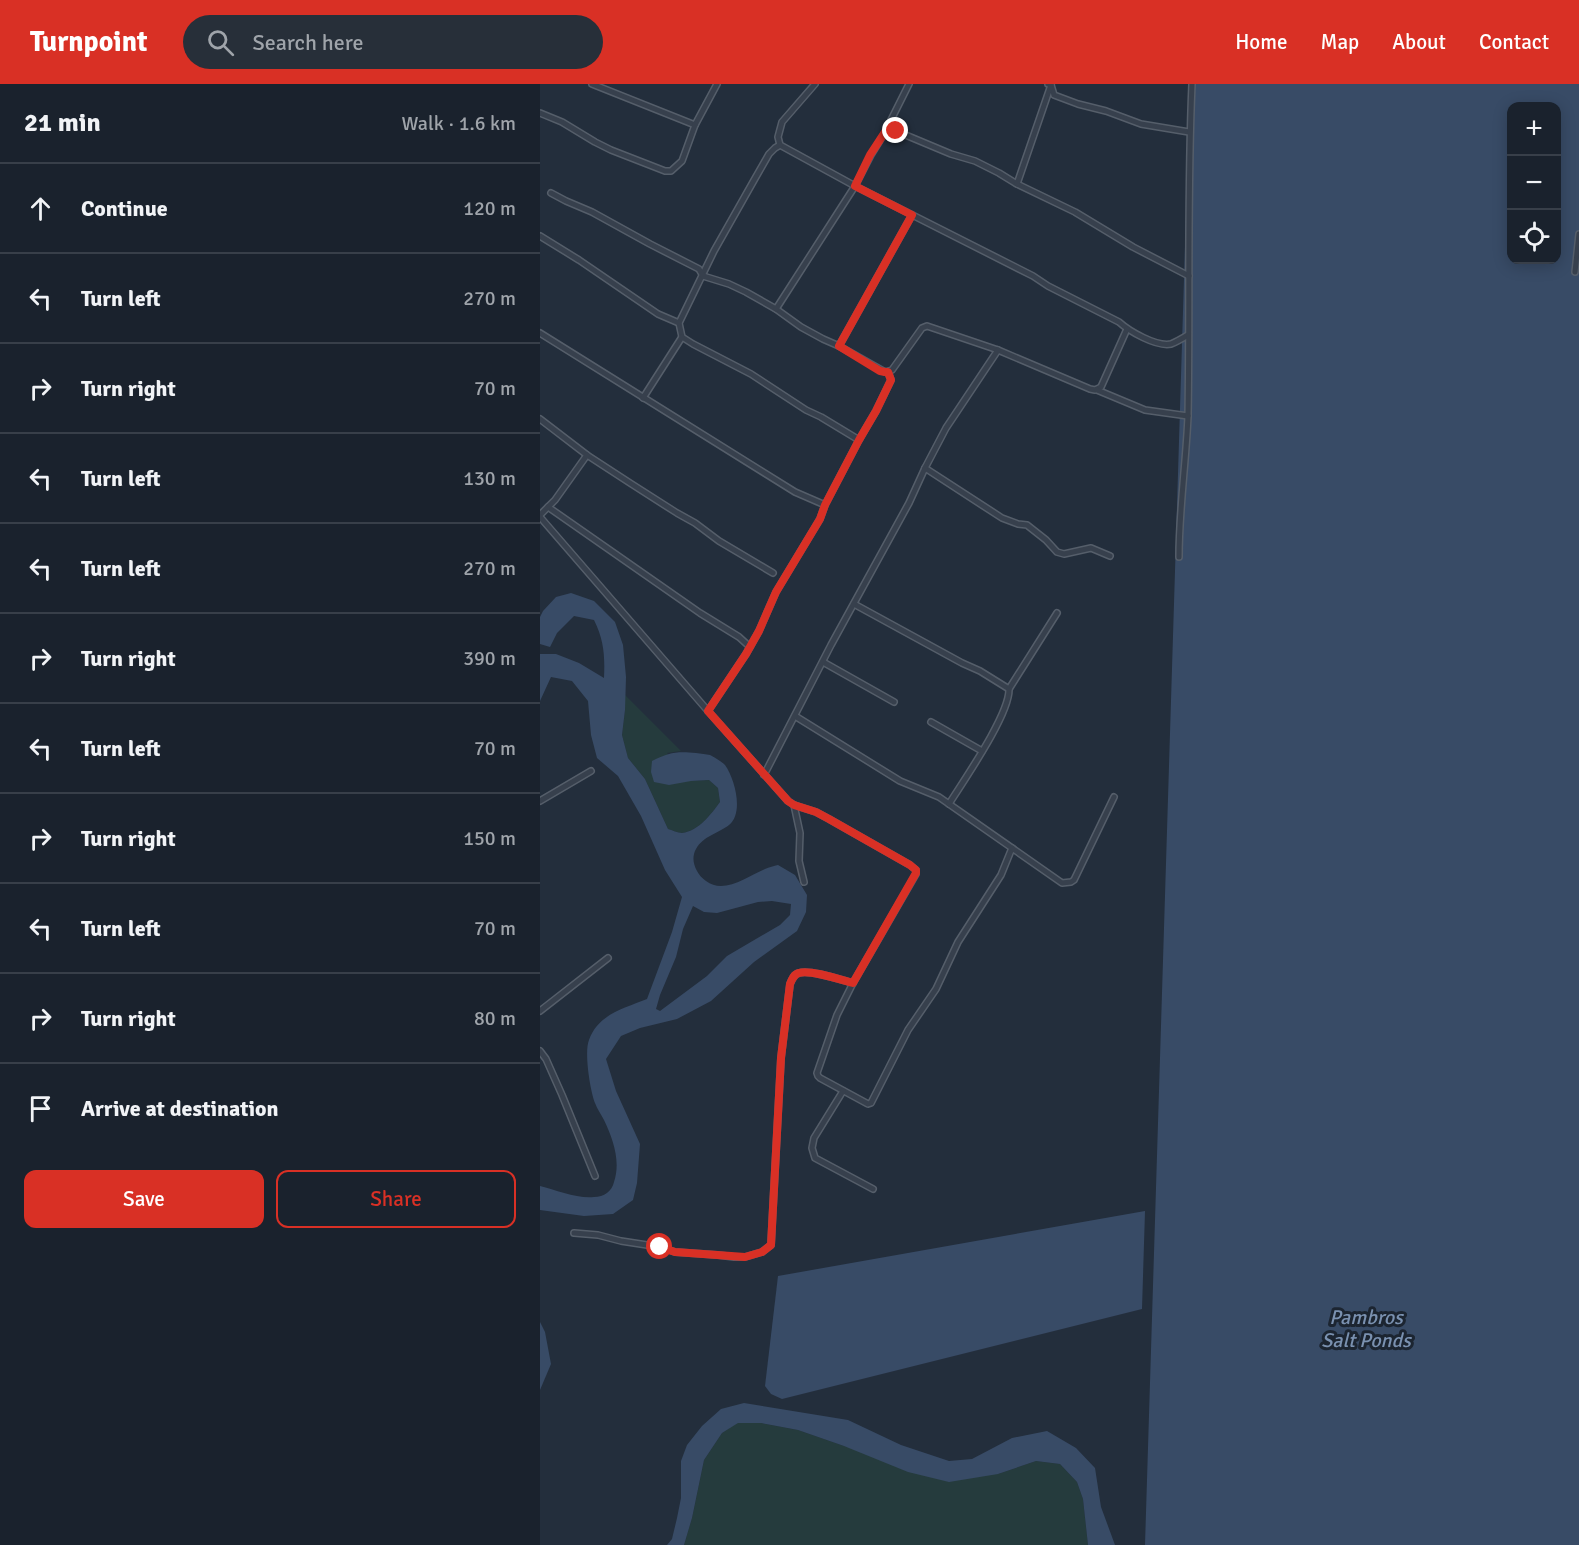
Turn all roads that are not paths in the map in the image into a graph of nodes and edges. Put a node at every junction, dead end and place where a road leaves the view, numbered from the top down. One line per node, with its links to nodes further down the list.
1 (592, 84): 8 (street)
2 (717, 84): 8 (street)
3 (815, 84): 11 (street)
4 (909, 84): 9 (street)
5 (1050, 84): 10 (street); 12 (street)
6 (1192, 84): 10 (street)
7 (540, 113): 8 (street)
8 (695, 125)
9 (889, 126): 12 (street); 13 (street)
10 (1189, 132): 20 (street)
11 (780, 145): 13 (street); 19 (street)
12 (1017, 184): 20 (street)
13 (855, 186): 15 (street); 21 (street)
14 (551, 193): 19 (street)
15 (912, 215): 23 (street); 27 (street)
16 (1579, 234): 18 (street)
17 (540, 236): 22 (street)
18 (1575, 272)
19 (703, 276): 21 (street); 22 (street)
20 (1189, 276): 25 (street)
21 (776, 309): 27 (street)
22 (679, 323): 26 (street)
23 (1126, 329): 25 (street); 30 (street)
24 (540, 333): 31 (street)
25 (1188, 335): 32 (street)
26 (682, 336): 31 (street); 34 (street)
27 (839, 346): 29 (street)
28 (998, 350): 29 (street); 30 (street); 36 (street)
29 (888, 372): 34 (street)
30 (1097, 390): 32 (street)
31 (643, 398): 37 (street)
32 (1188, 416): 41 (street)
33 (540, 418): 35 (street)
34 (859, 440): 37 (street)
35 (587, 454): 38 (street); 42 (street)
36 (925, 468): 40 (street); 43 (street)
37 (825, 505): 45 (street)
38 (548, 507): 39 (street); 45 (street)
39 (540, 516): 49 (street)
40 (1110, 556)
41 (1179, 557)
42 (773, 573)
43 (854, 604): 46 (street); 47 (street)
44 (1057, 613): 47 (street)
45 (750, 647): 49 (street)
46 (823, 662): 48 (street); 50 (street)
47 (1010, 689): 52 (street)
48 (894, 702)
49 (708, 711): 54 (street)
50 (795, 716): 54 (street); 57 (street)
51 (931, 722): 52 (street)
52 (982, 751): 57 (street)
53 (591, 771): 56 (street)
54 (764, 775): 58 (street)
55 (1114, 797): 59 (street)
56 (540, 801)
57 (949, 804): 59 (street)
58 (794, 805): 60 (street); 62 (street)
59 (1012, 848): 65 (street)
60 (804, 882)
61 (608, 958): 63 (street)
62 (853, 983): 65 (street); 68 (street)
63 (540, 1011)
64 (540, 1051): 66 (street)
65 (843, 1091): 67 (street)
66 (596, 1176)
67 (873, 1190)
68 (574, 1233)

